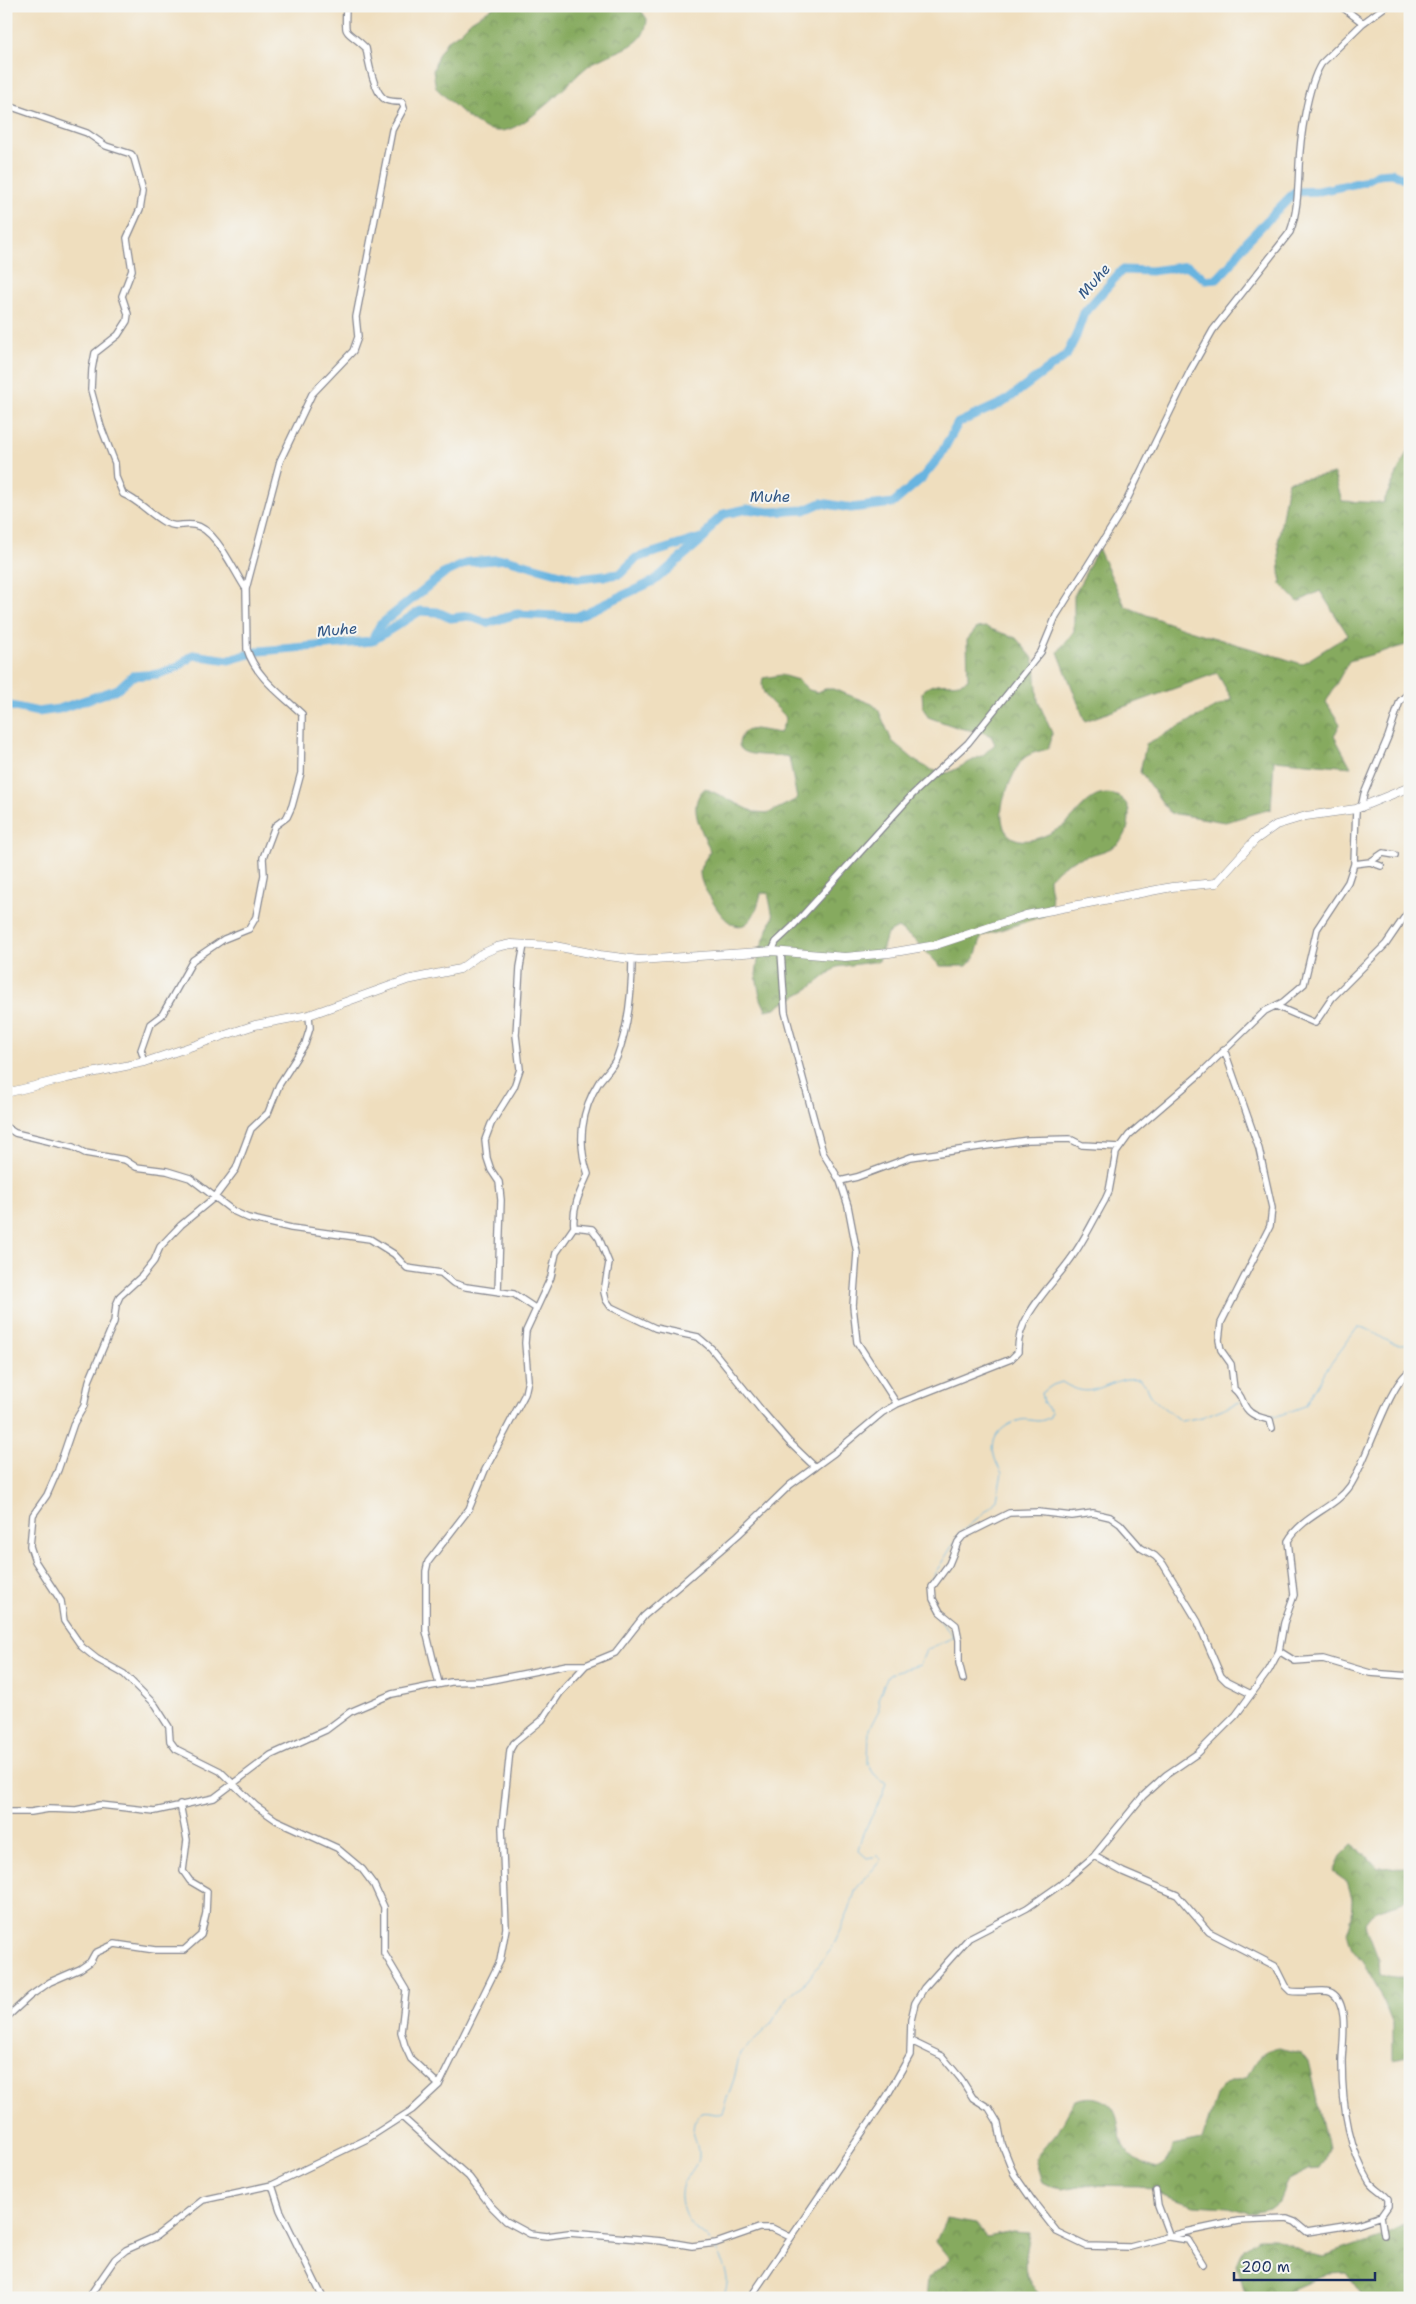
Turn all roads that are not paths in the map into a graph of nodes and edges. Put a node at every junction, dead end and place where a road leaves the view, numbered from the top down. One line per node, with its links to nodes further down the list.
1 (346, 6): 6 (street)
2 (1341, 6): 4 (street)
3 (1386, 6): 4 (street)
4 (1363, 23): 16 (street)
5 (6, 105): 6 (street)
6 (246, 589): 21 (street)
7 (1410, 692): 9 (street)
8 (1410, 787): 9 (main road)
9 (1359, 808): 12 (street); 16 (main road)
10 (1395, 855): 11 (street)
11 (1370, 862): 12 (street); 13 (street)
12 (1354, 864): 18 (street)
13 (1381, 866)
14 (1410, 909): 18 (street)
15 (524, 944): 17 (main road); 19 (main road); 28 (street)
16 (776, 951): 17 (main road); 25 (street)
17 (632, 959): 27 (street)
18 (1276, 1006): 20 (street)
19 (309, 1015): 21 (main road); 26 (street)
20 (1224, 1049): 24 (street); 32 (street)
21 (146, 1062): 22 (main road)
22 (6, 1093)
23 (6, 1127): 26 (street)
24 (1119, 1147): 25 (street); 31 (street)
25 (840, 1181): 31 (street)
26 (215, 1197): 28 (street); 40 (street)
27 (574, 1228): 29 (street); 33 (street)
28 (498, 1292): 29 (street)
29 (535, 1308): 38 (street)
30 (1410, 1371): 34 (street)
31 (897, 1404): 33 (street)
32 (1272, 1428)
33 (815, 1467): 35 (street)
34 (1279, 1651): 36 (street); 39 (street)
35 (586, 1665): 38 (street); 46 (street)
36 (1410, 1676)
37 (963, 1679): 39 (street)
38 (439, 1684): 40 (street)
39 (1251, 1694): 43 (street)
40 (233, 1784): 41 (street); 46 (street)
41 (180, 1804): 42 (street); 44 (street)
42 (6, 1812)
43 (1094, 1856): 45 (street); 50 (street)
44 (6, 2018)
45 (911, 2041): 52 (street); 53 (street)
46 (439, 2085): 47 (street)
47 (402, 2116): 48 (street); 52 (street)
48 (272, 2185): 55 (street); 56 (street)
49 (1156, 2191): 53 (street)
50 (1381, 2216): 51 (street); 53 (street)
51 (1384, 2235)
52 (790, 2237): 57 (street)
53 (1170, 2237): 54 (street)
54 (1203, 2264)
55 (88, 2298)
56 (323, 2298)
57 (750, 2298)

